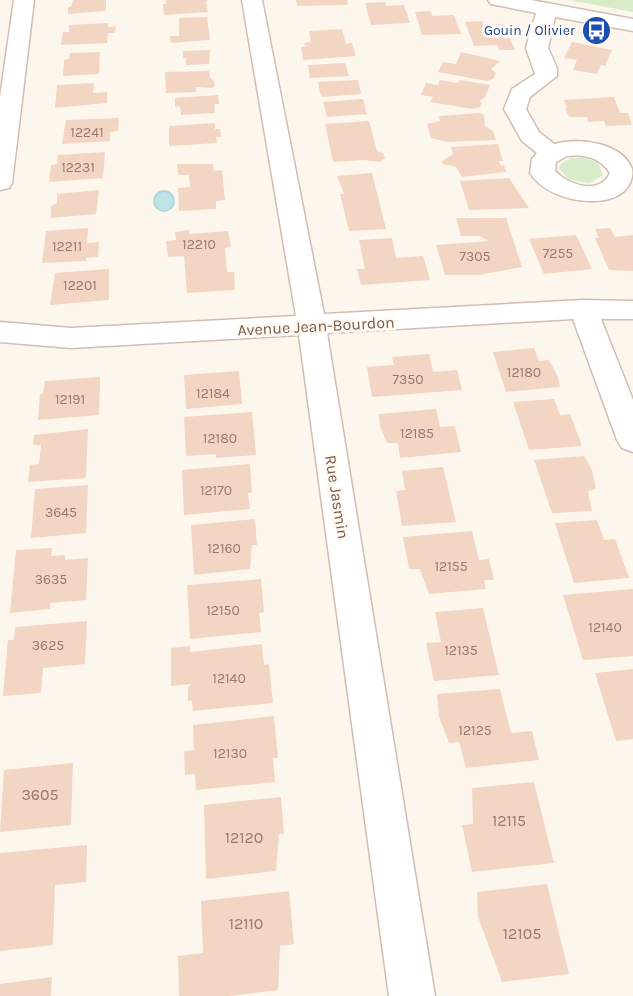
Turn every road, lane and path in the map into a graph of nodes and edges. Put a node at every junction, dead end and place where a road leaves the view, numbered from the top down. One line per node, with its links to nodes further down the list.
1 (252, 0): 11 (street, Rue Jasmin)
2 (498, 0): 3 (street)
3 (547, 9): 5 (street); 7 (street)
4 (15, 14): 6 (street)
5 (633, 25)
6 (3, 142): 8 (street)
7 (551, 153)
8 (0, 183)
9 (583, 309): 10 (street, Avenue Jean-Bourdon); 11 (street, Avenue Jean-Bourdon); 13 (street)
10 (633, 310)
11 (312, 327): 12 (street, Avenue Jean-Bourdon); 14 (street, Rue Jasmin)
12 (0, 332)
13 (633, 440)
14 (412, 996)

